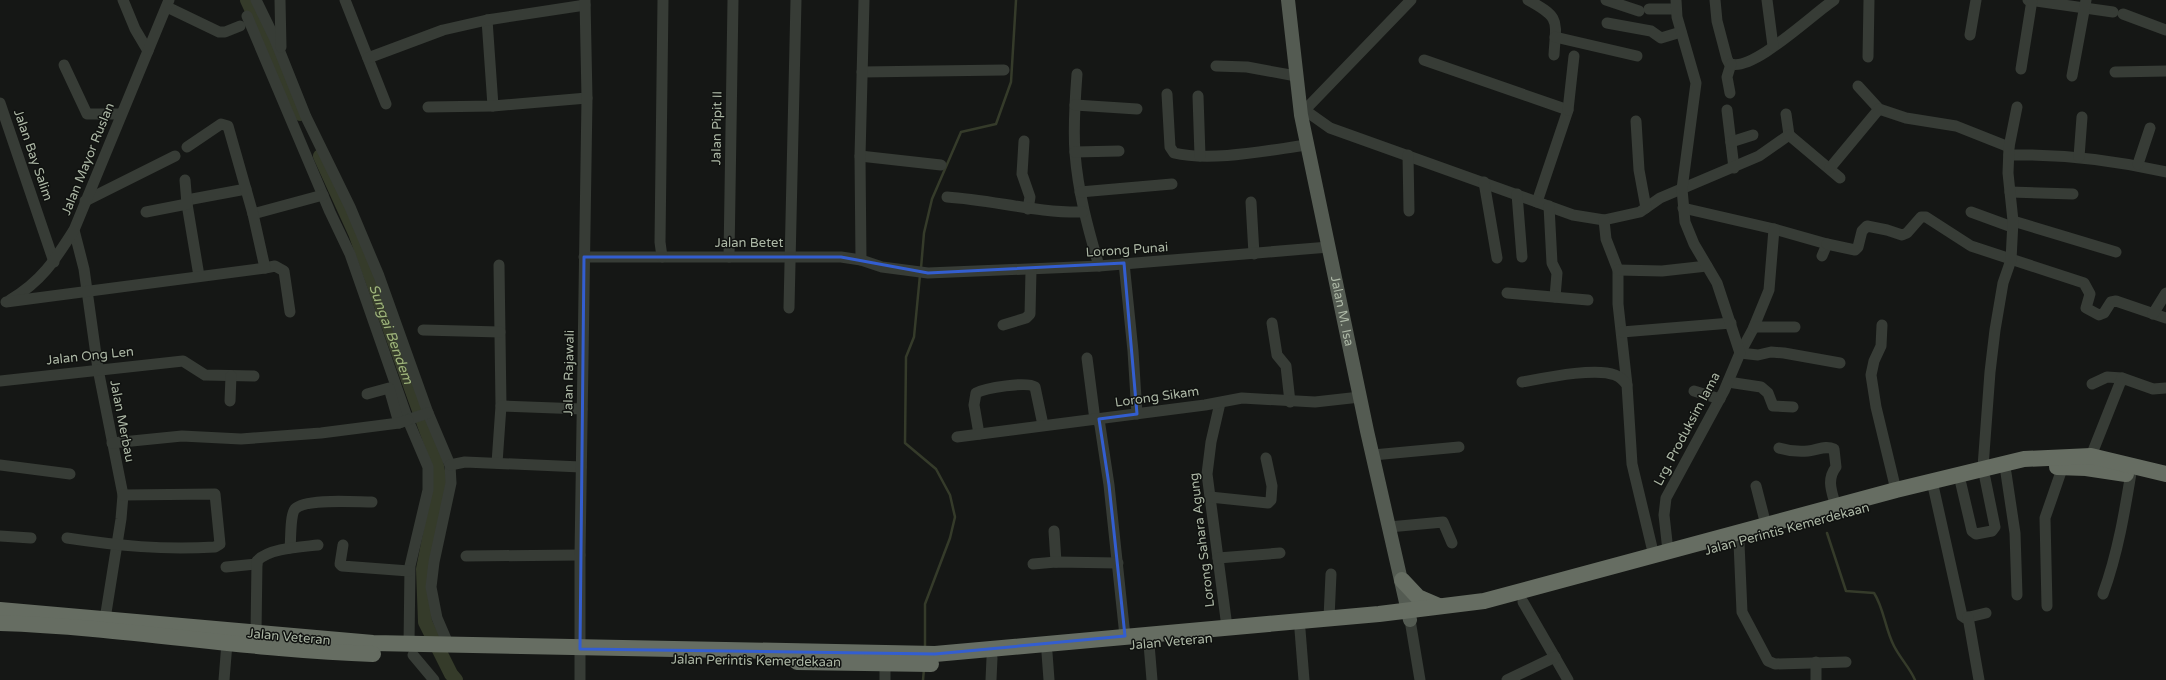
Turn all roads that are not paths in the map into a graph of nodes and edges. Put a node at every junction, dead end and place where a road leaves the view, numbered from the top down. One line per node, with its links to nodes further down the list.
1 (123, 0): 32 (street)
2 (256, 0): 33 (street)
3 (280, 0): 33 (street)
4 (345, 0): 38 (street)
5 (663, 0): 128 (street)
6 (733, 0): 129 (street, Jalan Pipit II)
7 (796, 0): 124 (street)
8 (864, 0): 46 (street)
9 (1288, 0): 49 (main road, Jalan M. Isa)
10 (1411, 0): 66 (street)
11 (1528, 0): 30 (street)
12 (1606, 0): 22 (street)
13 (1715, 0): 41 (street)
14 (1767, 0): 31 (street)
15 (1834, 0): 31 (street)
16 (1869, 0): 37 (street)
17 (1976, 0): 29 (street)
18 (2031, 0): 21 (street); 43 (street)
19 (585, 2): 24 (street); 55 (street, Jalan Rajawali)
20 (168, 3): 26 (street); 32 (street, Jalan Mayor Ruslan)
21 (2085, 4): 27 (street); 50 (street)
22 (1676, 5): 28 (street)
23 (247, 16): 101 (street)
24 (487, 20): 38 (street); 59 (street)
25 (1607, 23): 28 (street)
26 (240, 26)
27 (2166, 30)
28 (1681, 32): 96 (street)
29 (1970, 35)
30 (1555, 37): 34 (street); 36 (street)
31 (1773, 46): 41 (street)
32 (148, 51): 67 (street, Jalan Mayor Ruslan)
33 (281, 54): 185 (street)
34 (1554, 55)
35 (1574, 56): 64 (street)
36 (1637, 56)
37 (1868, 57)
38 (368, 58): 57 (street)
39 (1424, 60): 64 (street)
40 (64, 64): 67 (street)
41 (1731, 64): 52 (street)
42 (1216, 66): 49 (street)
43 (2021, 68)
44 (1004, 70): 46 (street)
45 (2166, 71): 47 (street)
46 (862, 72): 83 (street)
47 (2115, 72)
48 (1076, 74): 58 (street)
49 (1296, 76): 66 (main road, Jalan M. Isa)
50 (2072, 76)
51 (1858, 86): 63 (street)
52 (1730, 93)
53 (1168, 94): 84 (street)
54 (1198, 96): 84 (street)
55 (587, 98): 59 (street); 127 (street, Jalan Rajawali)
56 (0, 103): 133 (street, Jalan Bay Salim)
57 (386, 104)
58 (1075, 105): 62 (street); 80 (street)
59 (493, 106): 60 (street)
60 (428, 107)
61 (2017, 107): 79 (street)
62 (1137, 109)
63 (1879, 109): 79 (street); 89 (street)
64 (1568, 110): 106 (street)
65 (1727, 110): 75 (street)
66 (1304, 113): 76 (main road, Jalan M. Isa); 81 (street)
67 (121, 114): 103 (street, Jalan Mayor Ruslan)
68 (1786, 114): 73 (street)
69 (2082, 117): 85 (street)
70 (1636, 121): 108 (street)
71 (2150, 128): 86 (street)
72 (1753, 135): 75 (street)
73 (1789, 135): 88 (street); 89 (street)
74 (1024, 141): 110 (street)
75 (1731, 142): 88 (street)
76 (1307, 146): 84 (street); 121 (main road, Jalan M. Isa)
77 (187, 147): 95 (street)
78 (1119, 151): 80 (street)
79 (2009, 151): 85 (street); 98 (street)
80 (1075, 152): 97 (street)
81 (1408, 155): 93 (street); 111 (street)
82 (175, 156): 103 (street)
83 (860, 156): 87 (street); 131 (street)
84 (1200, 156)
85 (2079, 157): 86 (street)
86 (2138, 164): 90 (street)
87 (941, 165)
88 (1734, 168): 96 (street)
89 (1830, 168): 91 (street)
90 (2166, 172)
91 (1840, 178)
92 (185, 180): 104 (street)
93 (1484, 182): 99 (street); 130 (street)
94 (1172, 184): 97 (street)
95 (246, 189): 104 (street); 115 (street)
96 (1682, 189): 108 (street); 109 (street)
97 (1080, 192): 113 (street)
98 (2010, 192): 100 (street); 117 (street)
99 (1517, 194): 106 (street); 125 (street)
100 (2073, 194)
101 (323, 195): 115 (street); 188 (street)
102 (946, 197): 110 (street)
103 (85, 201): 119 (street, Jalan Mayor Ruslan)
104 (187, 202): 112 (street); 142 (street)
105 (1251, 202): 123 (street)
106 (1537, 202): 107 (street)
107 (1548, 206): 116 (street); 146 (street)
108 (1646, 208): 116 (street)
109 (1683, 208): 118 (street); 137 (street)
110 (1028, 209): 113 (street)
111 (1409, 211)
112 (146, 212)
113 (1083, 212): 136 (street)
114 (1971, 212): 117 (street)
115 (253, 214): 138 (street)
116 (1604, 220): 140 (street)
117 (2013, 224): 122 (street); 132 (street)
118 (1774, 229): 120 (street); 157 (street, Lrg. Produksim lama)
119 (74, 230): 133 (street, Jalan Mayor Ruslan); 143 (street, Jalan Merbau)
120 (1826, 244): 126 (street); 132 (street)
121 (1329, 247): 123 (street, Lorong Punai); 177 (main road, Jalan M. Isa)
122 (2116, 252)
123 (1254, 254): 134 (street, Lorong Punai)
124 (792, 256): 129 (street, Jalan Betet); 131 (street, Jalan Betet); 149 (street)
125 (1522, 256)
126 (1822, 256)
127 (584, 257): 128 (street, Jalan Betet); 184 (street, Jalan Rajawali)
128 (662, 257): 129 (street, Jalan Betet)
129 (729, 257)
130 (1497, 258)
131 (861, 260): 141 (street, Jalan Betet)
132 (2011, 260): 151 (street); 204 (street)
133 (54, 262): 148 (street, Jalan Mayor Ruslan)
134 (1124, 263): 136 (street, Lorong Punai); 186 (street)
135 (499, 265): 160 (street)
136 (1099, 266): 139 (street, Lorong Punai)
137 (1707, 266): 140 (street); 154 (street)
138 (265, 268): 142 (street); 150 (street)
139 (1031, 270): 141 (street, Lorong Punai); 155 (street)
140 (1618, 270): 161 (street)
141 (912, 272)
142 (200, 276): 143 (street)
143 (87, 292): 148 (street); 165 (street, Jalan Merbau)
144 (1507, 293): 146 (street)
145 (2166, 294): 151 (street)
146 (1555, 296): 147 (street)
147 (1588, 300)
148 (3, 303)
149 (789, 308)
150 (290, 312)
151 (2153, 314): 152 (street)
152 (2166, 318)
153 (1272, 323): 180 (street)
154 (1731, 323): 161 (street); 162 (street)
155 (1003, 325)
156 (1882, 325): 212 (street)
157 (1754, 327): 158 (street); 162 (street, Lrg. Produksim lama)
158 (1796, 327)
159 (423, 330): 160 (street)
160 (500, 332): 182 (street)
161 (1622, 332): 173 (street)
162 (1740, 353): 164 (street); 171 (street, Lrg. Produksim lama)
163 (1087, 358): 187 (street)
164 (1840, 363)
165 (98, 369): 166 (street, Jalan Ong Len); 169 (street, Jalan Ong Len); 192 (street, Jalan Merbau)
166 (230, 376): 167 (street); 179 (street)
167 (254, 376)
168 (2122, 378): 172 (street); 174 (street); 196 (street)
169 (0, 381)
170 (1522, 382): 173 (street)
171 (1728, 382): 178 (street, Lrg. Produksim lama); 183 (street)
172 (2092, 384)
173 (1628, 385): 230 (street)
174 (2166, 388)
175 (1694, 391): 178 (street)
176 (367, 394): 188 (street)
177 (1360, 397): 180 (street, Lorong Sikam); 195 (main road, Jalan M. Isa)
178 (1720, 399): 230 (street, Lrg. Produksim lama)
179 (230, 401)
180 (1290, 402): 181 (street, Lorong Sikam)
181 (1220, 403): 186 (street, Lorong Sikam); 214 (street, Lorong Sahara Agung)
182 (501, 406): 184 (street); 198 (street)
183 (1793, 407)
184 (582, 409): 202 (street, Jalan Rajawali)
185 (427, 414): 188 (street); 200 (street)
186 (1137, 414): 187 (street, Lorong Sikam)
187 (1097, 420): 189 (street, Lorong Sikam); 235 (street)
188 (406, 421): 192 (street); 239 (street)
189 (1043, 425): 190 (street, Lorong Sikam); 190 (street)
190 (979, 434): 191 (street, Lorong Sikam)
191 (957, 437)
192 (112, 444): 213 (street, Jalan Merbau)
193 (1459, 447): 195 (street)
194 (1779, 448): 216 (street)
195 (1373, 455): 218 (main road, Jalan M. Isa)
196 (2091, 456): 203 (highway); 204 (highway)
197 (1266, 458): 214 (street)
198 (497, 463): 200 (street); 202 (street)
199 (0, 465): 206 (street)
200 (450, 465): 261 (street)
201 (2063, 466): 203 (highway, Jalan Perintis Kemerdekaan); 205 (highway, Jalan Perintis Kemerdekaan); 247 (street)
202 (581, 467): 231 (street, Jalan Rajawali)
203 (2131, 470): 207 (highway); 209 (highway, Jalan Perintis Kemerdekaan); 243 (street)
204 (1984, 473): 205 (highway, Jalan Perintis Kemerdekaan); 208 (highway, Jalan Perintis Kemerdekaan); 208 (street); 211 (highway)
205 (2006, 473): 242 (street)
206 (70, 474)
207 (2166, 474)
208 (1961, 484): 211 (highway, Jalan Perintis Kemerdekaan)
209 (2166, 484)
210 (1756, 486): 217 (street)
211 (1933, 486): 212 (highway); 223 (highway, Jalan Perintis Kemerdekaan); 251 (street)
212 (1896, 490): 216 (highway)
213 (123, 495): 226 (street, Jalan Merbau); 226 (street)
214 (1210, 497): 233 (street, Lorong Sahara Agung)
215 (372, 502): 228 (street)
216 (1836, 507): 217 (highway)
217 (1766, 525): 230 (highway)
218 (1389, 527): 224 (street); 241 (main road, Jalan M. Isa)
219 (1054, 531): 234 (street)
220 (0, 536): 221 (street)
221 (32, 538)
222 (67, 538): 226 (street)
223 (1739, 542): 244 (highway, Jalan Perintis Kemerdekaan); 269 (street)
224 (1452, 543)
225 (343, 545): 239 (street)
226 (116, 546): 253 (street, Jalan Merbau)
227 (318, 546): 228 (street)
228 (290, 548): 236 (street)
229 (1280, 553): 233 (street)
230 (1661, 554): 246 (highway)
231 (580, 555): 232 (street); 263 (street, Jalan Rajawali)
232 (466, 556)
233 (1218, 558): 255 (street, Lorong Sahara Agung)
234 (1056, 562): 235 (street); 237 (street)
235 (1118, 563): 258 (street)
236 (256, 564): 238 (street); 257 (street)
237 (1032, 564)
238 (226, 567)
239 (409, 571): 262 (street)
240 (1331, 574): 252 (street)
241 (1402, 580): 245 (highway); 250 (main road, Jalan M. Isa)
242 (2017, 594)
243 (2103, 594)
244 (1523, 602): 246 (highway, Jalan Perintis Kemerdekaan); 265 (street)
245 (1442, 606): 246 (highway); 250 (highway)
246 (1486, 606): 250 (highway, Jalan Perintis Kemerdekaan)
247 (2047, 606)
248 (0, 610): 253 (highway, Jalan Veteran)
249 (1986, 612): 251 (street)
250 (1409, 615): 252 (highway, Jalan Veteran); 256 (highway, Jalan Veteran); 279 (street)
251 (1968, 617): 283 (street)
252 (1329, 618): 255 (highway, Jalan Veteran)
253 (105, 619): 257 (highway, Jalan Veteran)
254 (0, 623): 259 (highway, Jalan Veteran)
255 (1228, 627): 258 (highway, Jalan Veteran)
256 (1300, 630): 260 (highway, Jalan Veteran); 278 (street)
257 (256, 634): 262 (highway, Jalan Veteran)
258 (1125, 636): 268 (highway, Jalan Veteran)
259 (227, 643): 262 (highway, Jalan Veteran); 272 (street)
260 (1149, 644): 264 (highway, Jalan Veteran); 277 (street)
261 (448, 649): 262 (highway, Jalan Veteran); 263 (highway, Jalan Veteran)
262 (414, 650): 271 (street)
263 (580, 652): 266 (highway, Jalan Perintis Kemerdekaan); 273 (street, Jalan Rajawali)
264 (1047, 653): 267 (highway, Jalan Veteran); 276 (street)
265 (1555, 657): 280 (street); 281 (street)
266 (885, 658): 268 (highway, Jalan Perintis Kemerdekaan); 274 (street)
267 (992, 658): 268 (highway, Jalan Veteran); 275 (street)
268 (934, 659)
269 (1816, 662): 270 (street); 282 (street)
270 (1846, 662)
271 (434, 679)
272 (224, 680)
273 (580, 680)
274 (885, 680)
275 (992, 680)
276 (1049, 680)
277 (1152, 680)
278 (1304, 680)
279 (1420, 680)
280 (1507, 680)
281 (1568, 680)
282 (1816, 680)
283 (1979, 680)

